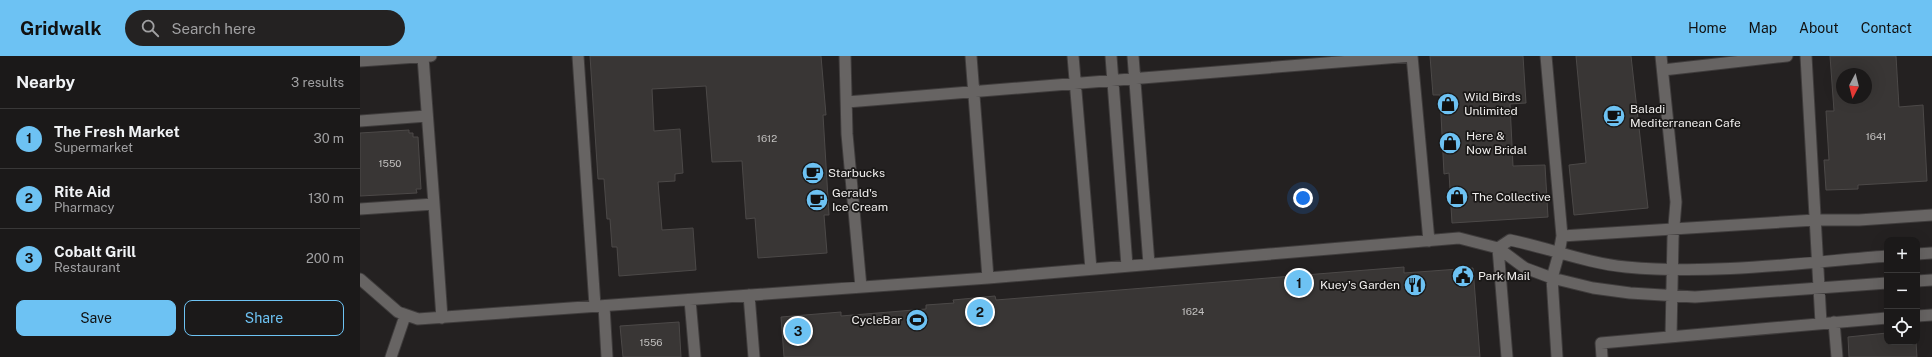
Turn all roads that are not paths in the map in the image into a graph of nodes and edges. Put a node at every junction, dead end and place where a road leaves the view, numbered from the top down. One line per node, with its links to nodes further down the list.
1 (427, 56): 13 (lane); 20 (lane)
2 (578, 56): 50 (lane)
3 (846, 56): 19 (lane)
4 (971, 56): 18 (lane)
5 (1073, 56): 17 (lane)
6 (1111, 56): 16 (lane)
7 (1133, 56): 15 (lane)
8 (1412, 56): 15 (lane); 28 (lane)
9 (1546, 56): 27 (lane)
10 (1661, 56): 14 (lane)
11 (1787, 56): 14 (lane)
12 (1806, 56): 25 (lane)
13 (360, 61)
14 (1663, 70): 26 (lane)
15 (1134, 79): 16 (lane); 35 (lane)
16 (1114, 81): 17 (lane); 36 (lane)
17 (1075, 84): 18 (lane); 37 (lane)
18 (974, 92): 19 (lane); 39 (lane)
19 (847, 102): 45 (lane)
20 (427, 116): 21 (lane); 22 (lane)
21 (360, 121)
22 (434, 204): 23 (lane); 54 (lane)
23 (360, 209)
24 (1932, 216): 25 (lane)
25 (1815, 220): 26 (lane); 34 (lane)
26 (1674, 230): 27 (lane); 38 (lane)
27 (1562, 236): 30 (lane)
28 (1429, 241): 29 (lane); 35 (lane)
29 (1498, 248): 30 (lane); 40 (lane); 63 (lane)
30 (1559, 253): 38 (lane); 40 (lane)
31 (1932, 253): 32 (lane)
32 (1920, 254)
33 (1884, 256): 34 (lane)
34 (1817, 262): 38 (lane); 46 (lane)
35 (1149, 264): 36 (lane)
36 (1127, 266): 37 (lane)
37 (1091, 269): 39 (lane)
38 (1672, 270): 48 (lane)
39 (988, 278): 45 (lane)
40 (1552, 278): 48 (lane); 64 (lane)
41 (360, 279): 52 (lane)
42 (1932, 280): 43 (lane)
43 (1920, 281)
44 (1884, 283): 46 (lane)
45 (861, 287): 47 (lane)
46 (1818, 288): 48 (lane); 57 (lane)
47 (749, 295): 49 (lane); 62 (lane)
48 (1672, 296): 58 (lane)
49 (690, 300): 50 (lane); 61 (lane)
50 (600, 306): 54 (lane); 60 (lane)
51 (1932, 315): 53 (lane)
52 (405, 316): 54 (lane); 59 (lane)
53 (1920, 316)
54 (442, 318)
55 (1884, 318): 56 (lane)
56 (1834, 322): 57 (lane); 66 (lane)
57 (1821, 323): 58 (lane)
58 (1671, 336): 65 (lane)
59 (391, 357)
60 (607, 357)
61 (695, 357)
62 (754, 357)
63 (1507, 357)
64 (1557, 357)
65 (1602, 357)
66 (1837, 357)

